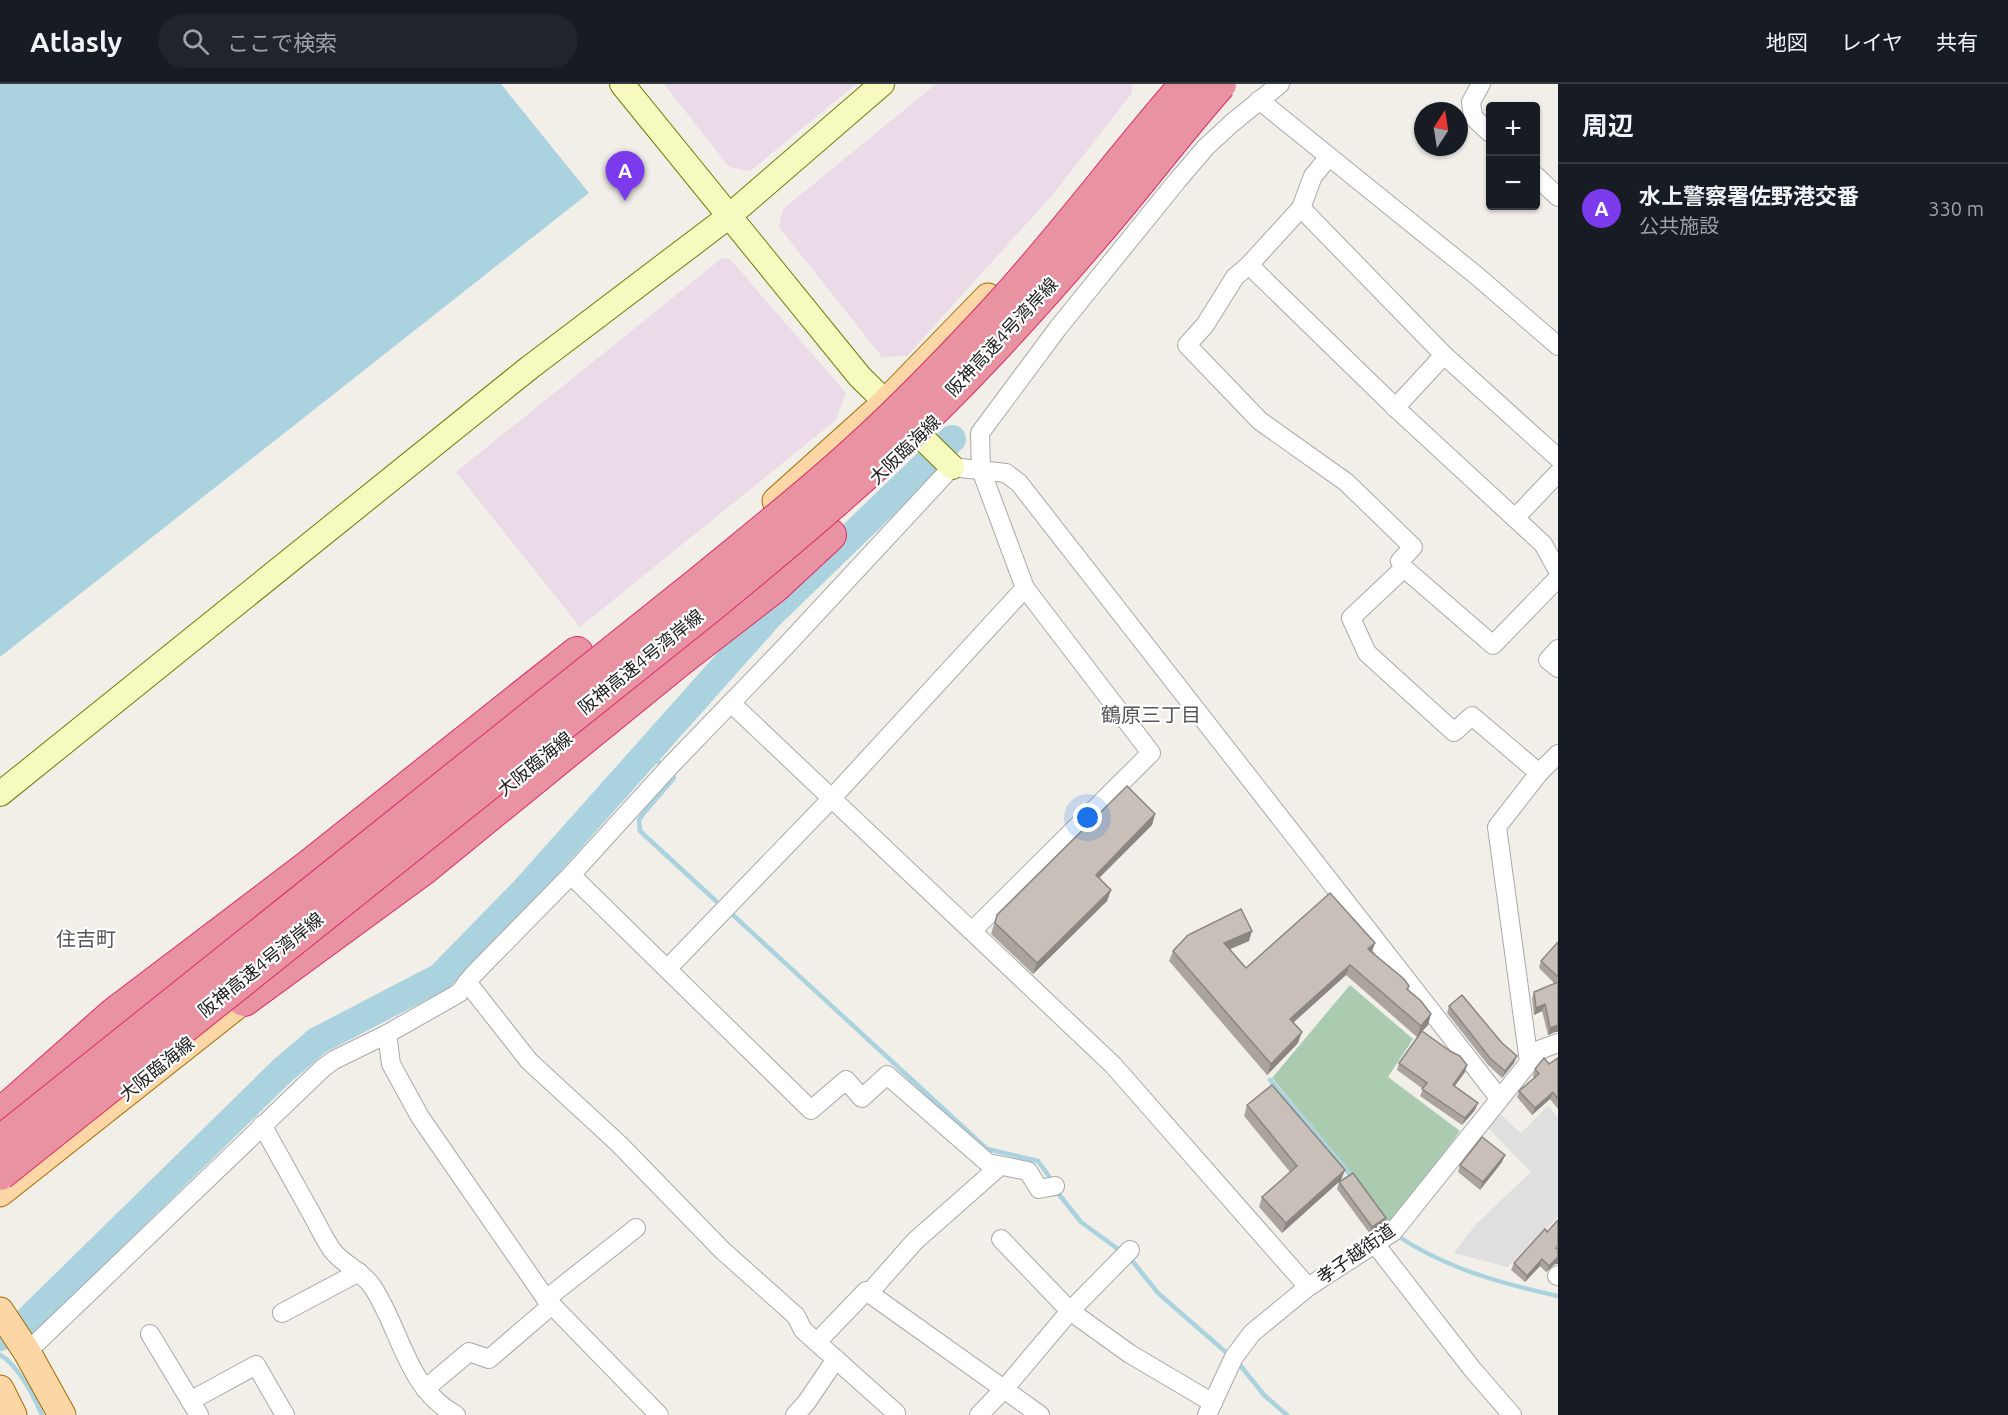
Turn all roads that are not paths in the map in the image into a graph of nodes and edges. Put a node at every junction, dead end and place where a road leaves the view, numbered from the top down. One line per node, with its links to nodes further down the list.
1 (622, 84): 14 (street)
2 (882, 84): 14 (street)
3 (1186, 84): 17 (highway, 阪神高速4号湾岸線, bridge); 20 (main road)
4 (1220, 84): 15 (highway, 阪神高速4号湾岸線, bridge)
5 (1227, 84): 22 (main road, 大阪臨海線)
6 (1280, 84): 8 (street)
7 (1482, 84): 9 (street)
8 (1259, 100): 10 (street); 25 (street)
9 (1486, 129)
10 (1329, 157): 13 (street); 18 (street)
11 (1540, 180): 12 (street)
12 (1558, 197)
13 (1301, 208): 16 (street); 19 (street)
14 (728, 217): 20 (street); 37 (street)
15 (1109, 218): 43 (highway, bridge); 53 (highway, 阪神高速4号湾岸線, bridge)
16 (1249, 265): 21 (street); 28 (street)
17 (1000, 305): 48 (highway, bridge); 51 (highway, 阪神高速4号湾岸線, bridge)
18 (1558, 346)
19 (1444, 355): 21 (street); 23 (street)
20 (885, 403): 22 (street); 49 (main road)
21 (1395, 408): 27 (street)
22 (919, 437): 24 (street); 43 (main road, 大阪臨海線)
23 (1558, 458)
24 (952, 467): 25 (street); 34 (street)
25 (981, 470): 31 (street); 47 (street)
26 (1558, 473): 27 (street)
27 (1515, 518): 29 (street)
28 (1404, 568): 30 (street); 36 (street)
29 (1558, 571)
30 (1558, 578)
31 (1025, 588): 38 (street); 40 (street)
32 (1558, 649): 33 (street)
33 (1558, 668)
34 (731, 703): 38 (street); 39 (street)
35 (1558, 754): 36 (street)
36 (1539, 773): 46 (street)
37 (0, 794)
38 (832, 798): 40 (street); 41 (street)
39 (572, 875): 41 (street); 42 (street)
40 (972, 931): 61 (street)
41 (668, 968): 52 (street)
42 (467, 982): 44 (street); 68 (street)
43 (244, 1000): 55 (main road, 大阪臨海線)
44 (387, 1034): 50 (street); 63 (street)
45 (1557, 1044): 46 (street, 孝子越街道)
46 (1529, 1062): 47 (street, 孝子越街道)
47 (1499, 1098): 58 (street, 孝子越街道)
48 (0, 1115)
49 (0, 1123)
50 (262, 1125): 60 (street); 69 (street)
51 (0, 1142)
52 (1000, 1166): 54 (street); 62 (street)
53 (0, 1174)
54 (1055, 1186)
55 (0, 1193)
56 (636, 1228): 63 (street)
57 (1001, 1239): 64 (street)
58 (1375, 1244): 61 (street, 孝子越街道); 85 (street)
59 (1130, 1250): 64 (street)
60 (359, 1272): 65 (street); 73 (street)
61 (1308, 1287): 75 (street, 孝子越街道)
62 (869, 1293): 68 (street); 71 (street)
63 (549, 1302): 73 (street); 80 (street)
64 (1070, 1311): 71 (street); 75 (street)
65 (282, 1313)
66 (3, 1315): 69 (main road)
67 (150, 1334): 74 (street)
68 (817, 1342): 70 (street)
69 (23, 1347): 77 (main road)
70 (836, 1359): 81 (street); 82 (street)
71 (1005, 1388): 83 (street); 84 (street)
72 (0, 1389): 76 (main road)
73 (425, 1389): 79 (street)
74 (194, 1408): 78 (street)
75 (1210, 1409)
76 (13, 1415)
77 (62, 1415)
78 (285, 1415)
79 (456, 1415)
80 (659, 1415)
81 (795, 1415)
82 (894, 1415)
83 (979, 1415)
84 (1040, 1415)
85 (1512, 1415)

